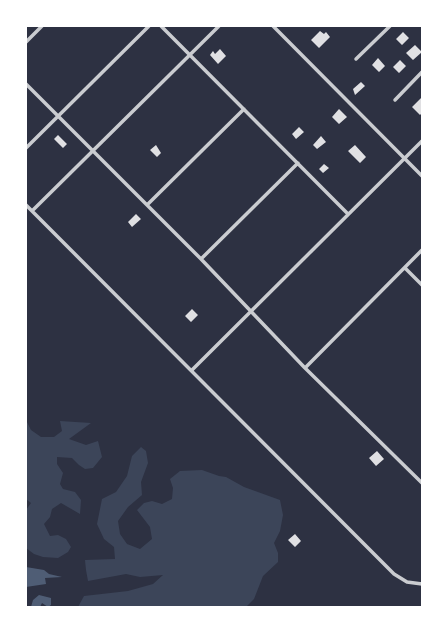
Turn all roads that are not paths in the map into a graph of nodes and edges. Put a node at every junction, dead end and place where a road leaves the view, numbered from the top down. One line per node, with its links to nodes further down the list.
1 (42, 26): 7 (street)
2 (149, 26): 14 (street)
3 (161, 26): 8 (street)
4 (219, 26): 8 (street)
5 (273, 26): 18 (street)
6 (390, 26): 9 (street)
7 (26, 42)
8 (190, 55): 13 (street); 17 (street)
9 (356, 59)
10 (422, 72): 12 (street)
11 (26, 84): 14 (street)
12 (395, 100)
13 (244, 109): 19 (street); 22 (street)
14 (58, 116): 16 (street); 17 (street)
15 (422, 141): 18 (street)
16 (26, 148)
17 (92, 151): 22 (street); 23 (street)
18 (404, 158): 20 (street); 24 (street)
19 (298, 163): 24 (street); 26 (street)
20 (422, 176)
21 (26, 205): 23 (street)
22 (146, 205): 26 (street)
23 (32, 211): 31 (street)
24 (348, 214): 29 (street)
25 (422, 250): 27 (street)
26 (200, 259): 29 (street)
27 (404, 268): 28 (street); 30 (street)
28 (422, 285)
29 (252, 311): 30 (street); 31 (street)
30 (305, 368): 32 (street)
31 (192, 370): 33 (street)
32 (422, 483)
33 (422, 584)

